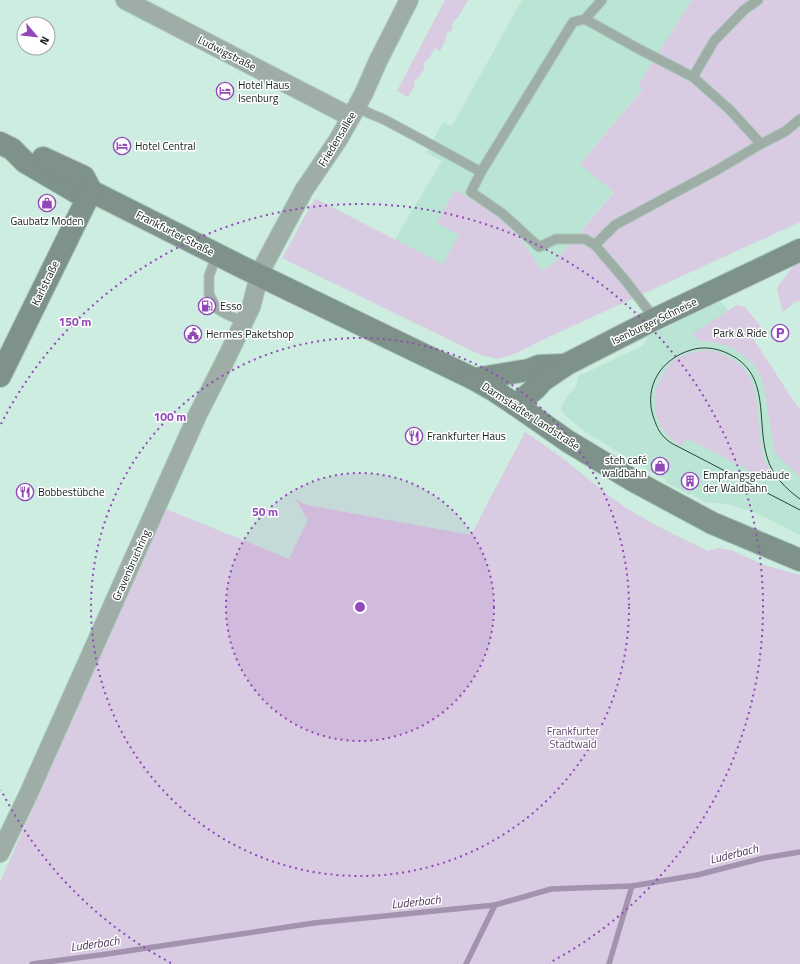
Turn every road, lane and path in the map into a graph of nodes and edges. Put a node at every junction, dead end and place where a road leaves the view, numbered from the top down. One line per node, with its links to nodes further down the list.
1 (125, 0): 7 (street, Ludwigstraße)
2 (409, 0): 7 (street, Friedensallee)
3 (602, 0): 5 (lane)
4 (758, 0): 6 (lane)
5 (585, 19): 6 (lane); 11 (lane)
6 (693, 77): 9 (lane)
7 (354, 112): 11 (lane); 16 (street, Friedensallee)
8 (800, 119): 9 (lane)
9 (761, 144): 13 (lane)
10 (6, 146): 12 (main road, Frankfurter Straße)
11 (481, 172): 13 (lane)
12 (91, 191): 15 (main road, Frankfurter Straße); 20 (main road, Karlstraße)
13 (595, 245): 17 (lane)
14 (800, 250): 17 (main road, Isenburger Schneise)
15 (217, 254): 16 (main road, Frankfurter Straße); 18 (lane)
16 (259, 275): 18 (street, Gravenbruchring); 21 (main road, Darmstädter Landstraße)
17 (655, 319): 19 (main road, Isenburger Schneise)
18 (244, 322): 24 (street, Gravenbruchring)
19 (567, 364): 21 (main road); 22 (main road, Isenburger Schneise)
20 (0, 376)
21 (474, 379): 22 (main road, Darmstädter Landstraße)
22 (516, 405): 23 (main road, Darmstädter Landstraße)
23 (800, 560)
24 (0, 853)

